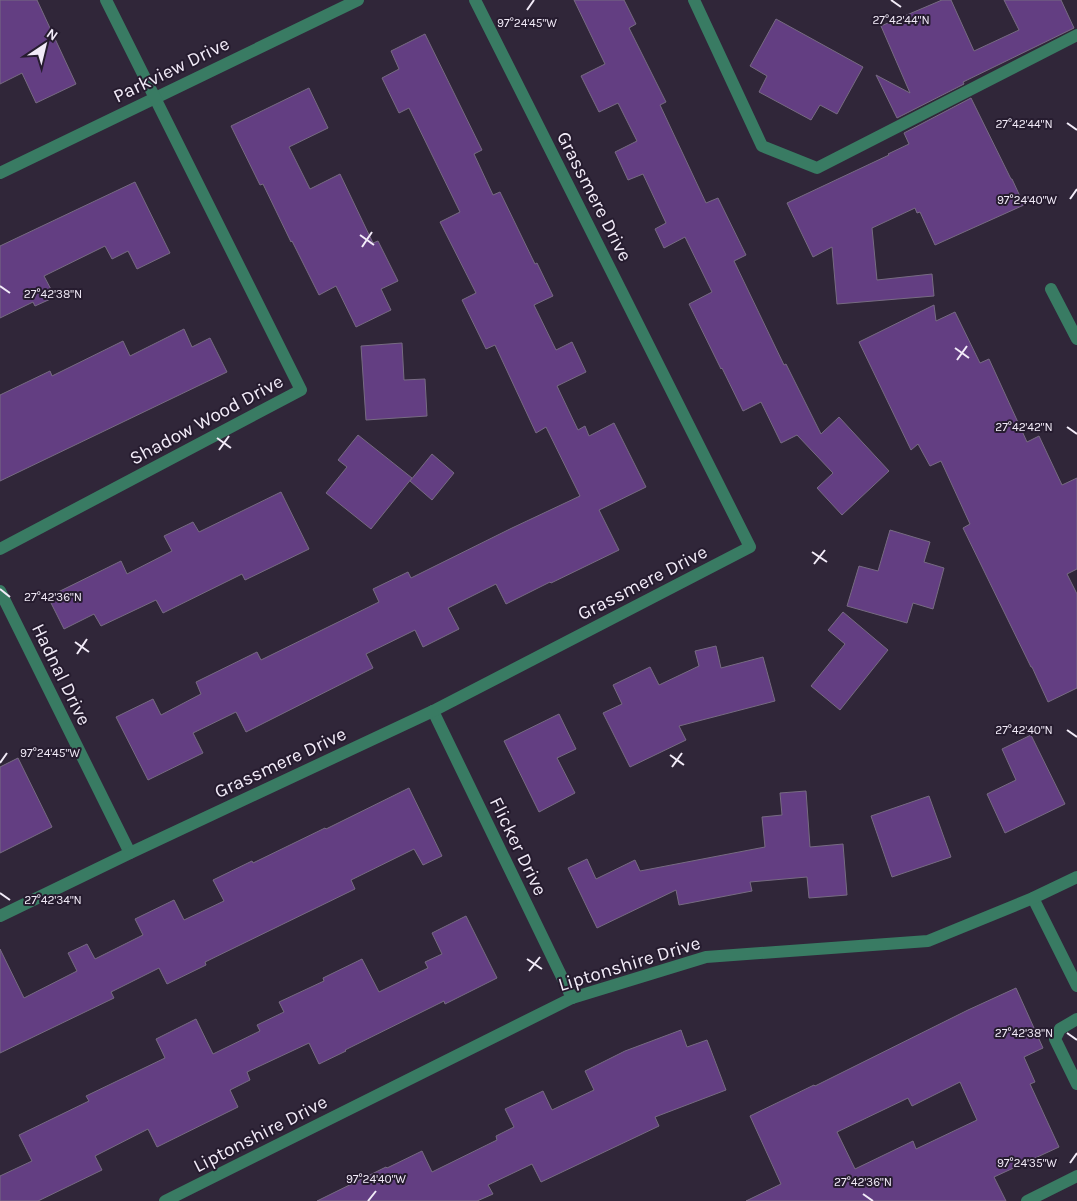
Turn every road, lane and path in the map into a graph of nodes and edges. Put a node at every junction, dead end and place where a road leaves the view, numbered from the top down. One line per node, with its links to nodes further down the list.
1 (106, 0): 6 (street)
2 (358, 0): 6 (street, Parkview Drive)
3 (475, 0): 12 (street, Grassmere Drive)
4 (694, 0): 5 (street)
5 (1077, 36)
6 (154, 98): 7 (street, Parkview Drive); 10 (street, Shadow Wood Drive)
7 (0, 173)
8 (1051, 289): 9 (street)
9 (1077, 339)
10 (0, 549)
11 (0, 591): 13 (street, Hadnal Drive)
12 (433, 711): 13 (street, Grassmere Drive); 18 (street, Flicker Drive)
13 (130, 853): 16 (street, Grassmere Drive)
14 (1077, 877): 15 (street, Liptonshire Drive)
15 (1033, 898): 17 (street); 18 (street, Liptonshire Drive)
16 (0, 916)
17 (1077, 986)
18 (572, 998): 22 (street, Liptonshire Drive)
19 (1077, 1019): 20 (street)
20 (1077, 1084)
21 (1077, 1176): 23 (street)
22 (165, 1201)
23 (1027, 1201)

